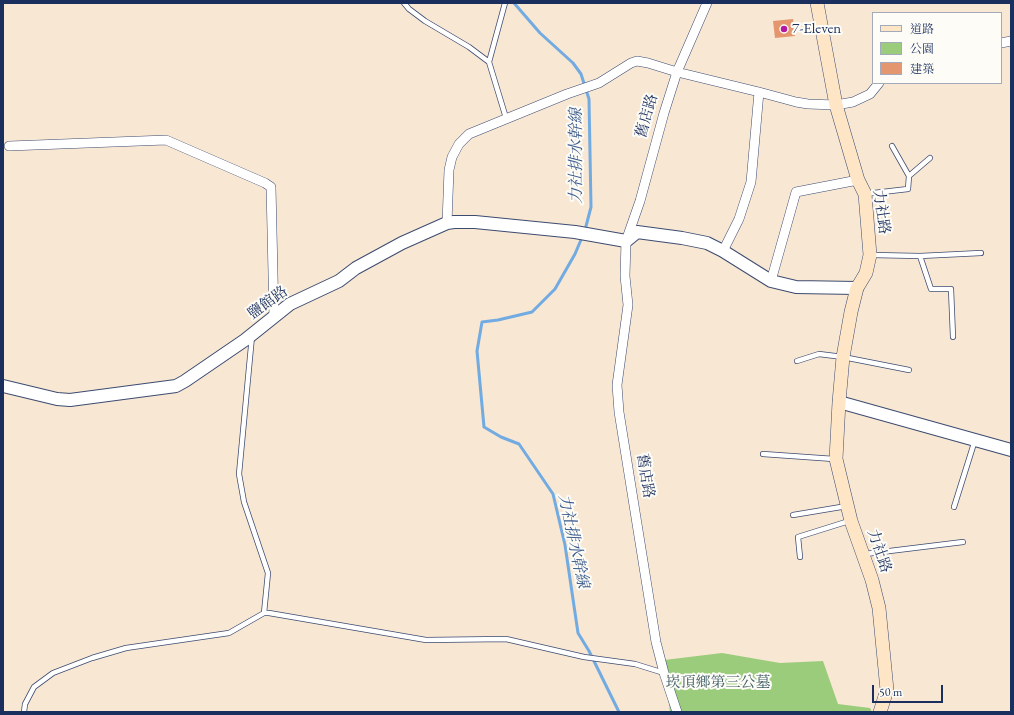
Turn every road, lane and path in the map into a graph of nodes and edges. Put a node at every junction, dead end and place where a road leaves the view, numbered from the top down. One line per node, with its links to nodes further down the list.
1 (404, 3): 5 (lane)
2 (505, 3): 5 (lane)
3 (707, 3): 6 (street, 舊店路)
4 (817, 3): 9 (main road, 力社路)
5 (489, 62): 10 (lane)
6 (677, 72): 8 (street); 10 (street); 18 (street, 舊店路)
7 (878, 84): 9 (street)
8 (759, 92): 9 (street); 19 (street)
9 (836, 105): 15 (main road, 力社路)
10 (506, 118): 17 (street)
11 (9, 146): 25 (street)
12 (892, 146): 14 (lane)
13 (930, 158): 14 (lane)
14 (909, 176): 16 (lane)
15 (858, 180): 16 (main road, 力社路); 23 (street)
16 (865, 194): 21 (main road, 力社路)
17 (447, 223): 18 (street, 鹽館路); 25 (street, 鹽館路)
18 (626, 241): 19 (street); 45 (street, 舊店路)
19 (723, 251): 23 (street)
20 (981, 253): 22 (lane)
21 (870, 255): 22 (lane); 24 (main road, 力社路)
22 (920, 256): 27 (lane)
23 (771, 281): 24 (street)
24 (857, 288): 28 (main road, 力社路)
25 (274, 317): 26 (street, 鹽館路)
26 (252, 334): 31 (street, 鹽館路); 44 (lane)
27 (953, 337)
28 (843, 357): 29 (lane); 30 (lane); 32 (main road, 力社路)
29 (797, 361)
30 (909, 370)
31 (3, 386)
32 (839, 402): 33 (street); 36 (main road, 力社路)
33 (975, 440): 34 (street); 38 (lane)
34 (1011, 450)
35 (763, 454): 36 (lane)
36 (836, 459): 37 (main road, 力社路)
37 (847, 506): 39 (lane); 40 (main road, 力社路)
38 (954, 507)
39 (792, 515)
40 (851, 521): 42 (main road, 力社路); 43 (lane)
41 (963, 542): 42 (lane)
42 (864, 554): 48 (main road, 力社路)
43 (800, 557)
44 (264, 613): 45 (lane); 46 (lane)
45 (664, 673): 47 (street, 舊店路)
46 (24, 712)
47 (677, 712)
48 (880, 712)

